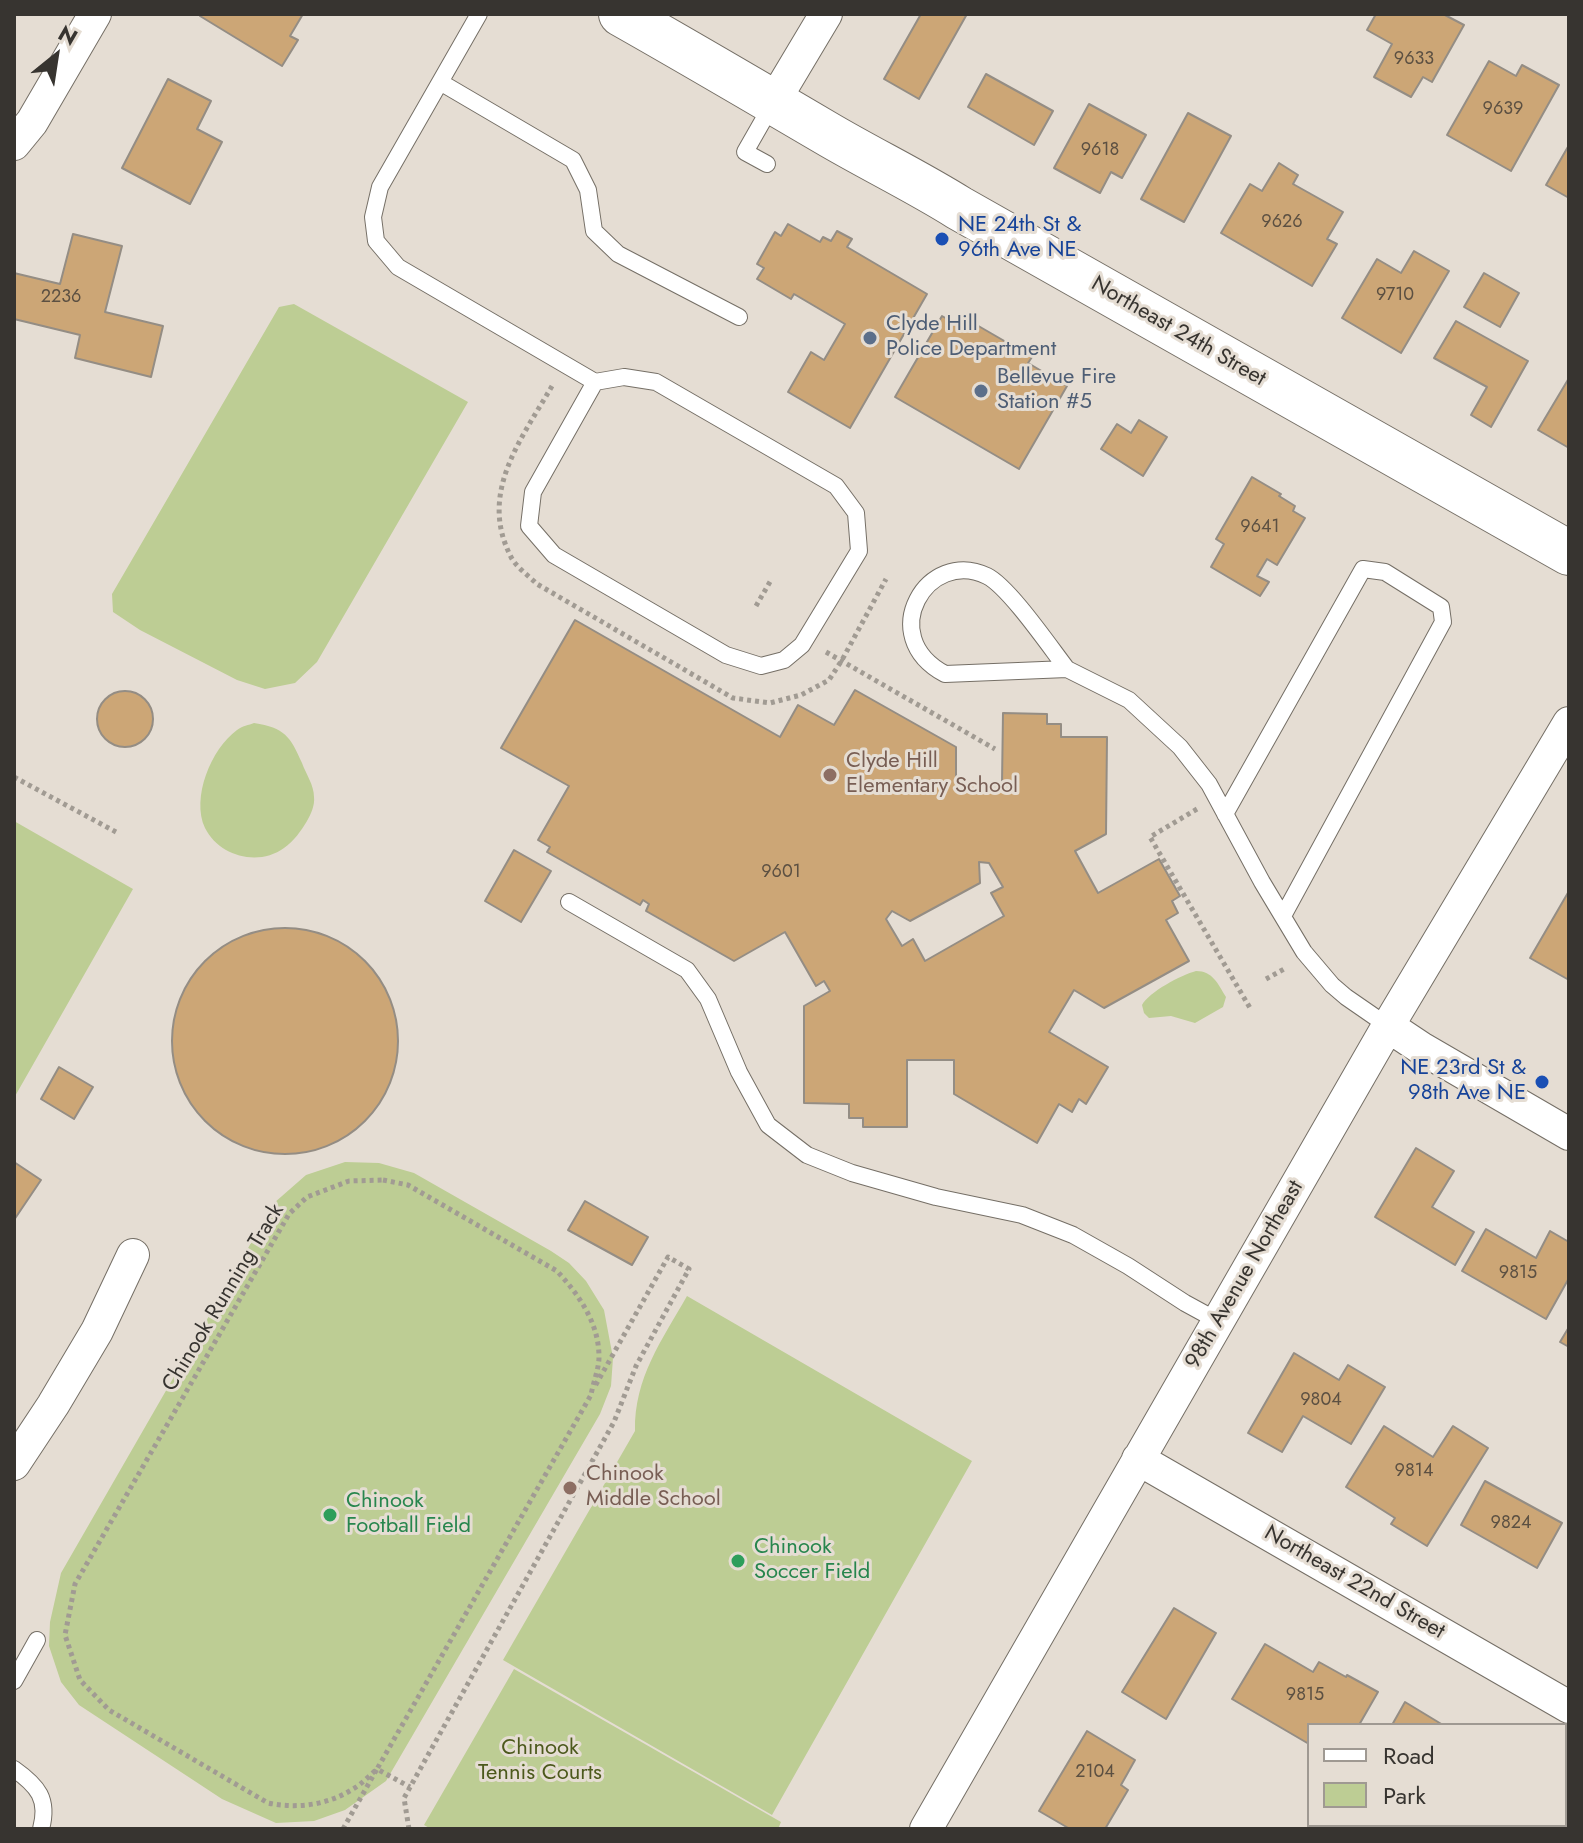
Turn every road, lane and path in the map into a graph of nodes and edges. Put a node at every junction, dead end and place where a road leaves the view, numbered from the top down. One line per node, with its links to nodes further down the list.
1 (95, 14): 7 (street)
2 (479, 14): 5 (lane)
3 (621, 14): 6 (main road, Northeast 24th Street)
4 (826, 14): 6 (street)
5 (440, 82): 9 (lane); 10 (lane)
6 (774, 101): 8 (lane); 11 (main road, Northeast 24th Street)
7 (14, 144)
8 (767, 164)
9 (739, 317)
10 (595, 382): 10 (lane)
11 (1569, 553)
12 (771, 580): 13 (path)
13 (756, 606)
14 (825, 651): 17 (path)
15 (1067, 669): 15 (lane); 20 (lane)
16 (1569, 723): 27 (street, 98th Avenue Northeast)
17 (995, 749)
18 (14, 777): 21 (path)
19 (1198, 809): 26 (path)
20 (1225, 814): 23 (lane); 23 (lane)
21 (116, 832)
22 (569, 902): 30 (lane)
23 (1283, 916): 27 (lane)
24 (1292, 965): 25 (path)
25 (1266, 979)
26 (1250, 1008)
27 (1388, 1026): 28 (street); 30 (street, 98th Avenue Northeast)
28 (1569, 1134)
29 (133, 1255): 33 (street)
30 (1218, 1321): 32 (street, 98th Avenue Northeast)
31 (591, 1395): 38 (path, Chinook Running Track); 38 (path, Chinook Running Track); 39 (path)
32 (1138, 1459): 36 (street, Northeast 22nd Street); 43 (street, 98th Avenue Northeast)
33 (14, 1464)
34 (37, 1640): 35 (lane)
35 (14, 1681)
36 (1569, 1707)
37 (14, 1769): 40 (lane)
38 (377, 1769): 39 (path); 41 (path)
39 (410, 1787): 42 (path)
40 (41, 1829)
41 (343, 1829)
42 (409, 1829)
43 (926, 1829)

